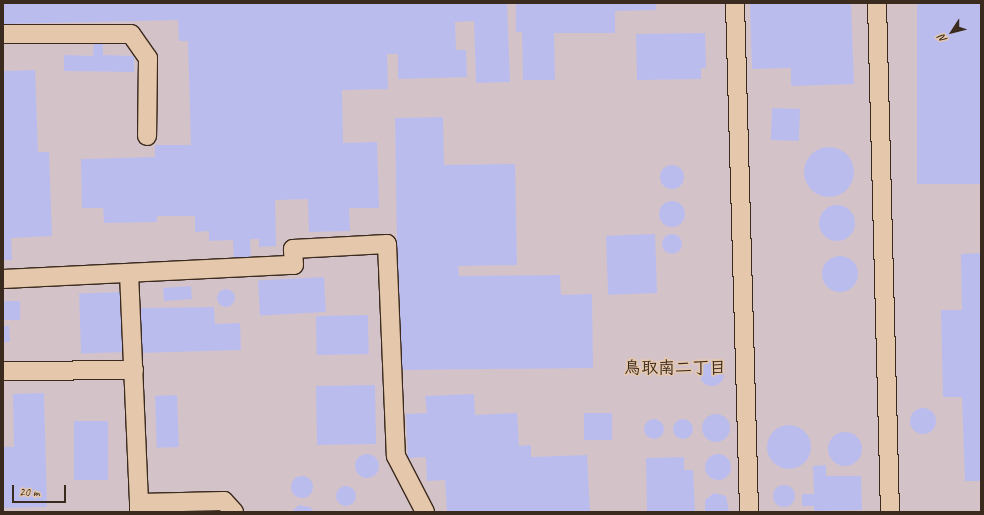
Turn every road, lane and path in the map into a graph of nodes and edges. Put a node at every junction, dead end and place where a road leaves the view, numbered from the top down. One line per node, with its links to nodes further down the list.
1 (735, 3): 12 (lane)
2 (877, 3): 13 (lane)
3 (3, 34): 4 (lane)
4 (148, 136)
5 (130, 273): 6 (lane); 7 (lane); 11 (lane)
6 (3, 278)
7 (134, 370): 8 (lane); 9 (lane)
8 (3, 371)
9 (139, 507): 10 (lane)
10 (234, 512)
11 (425, 512)
12 (749, 512)
13 (890, 512)

